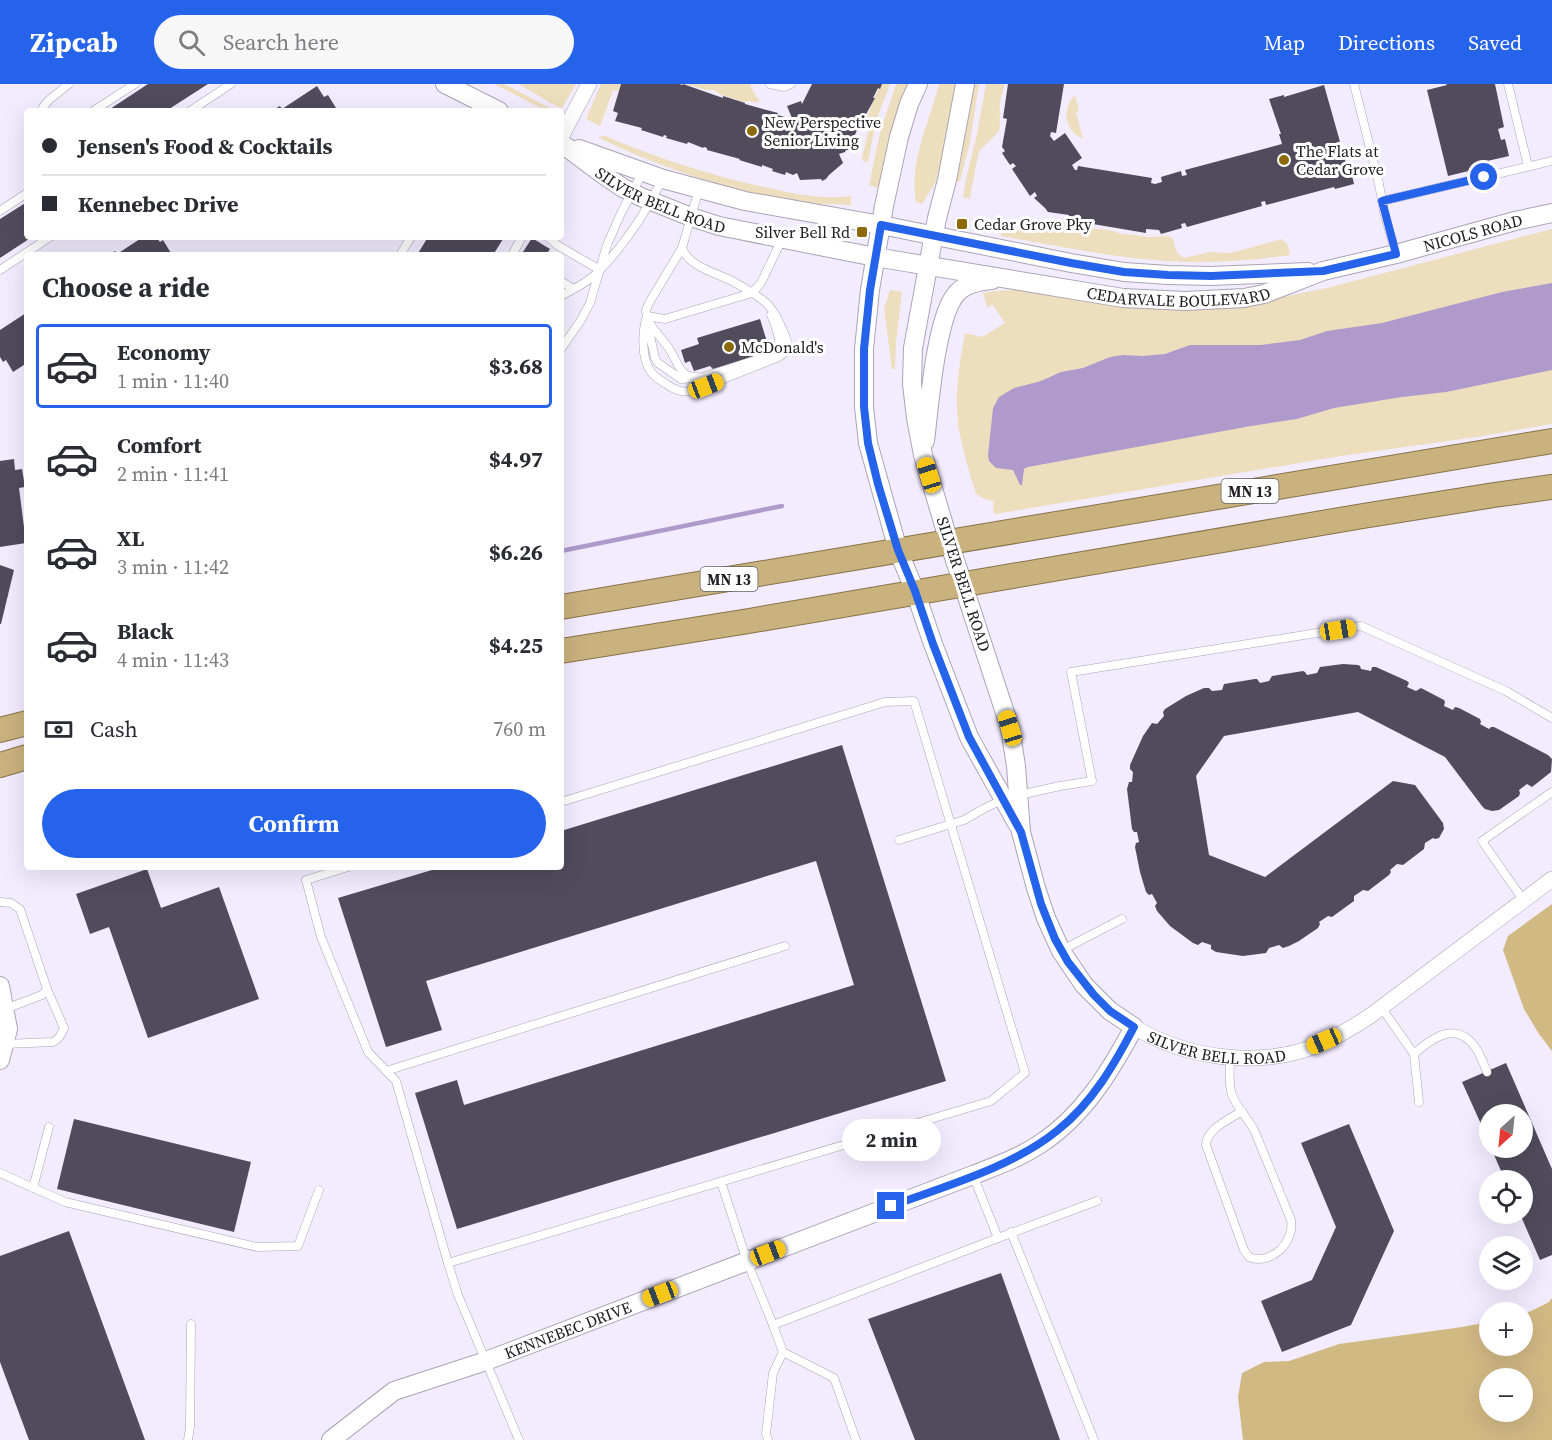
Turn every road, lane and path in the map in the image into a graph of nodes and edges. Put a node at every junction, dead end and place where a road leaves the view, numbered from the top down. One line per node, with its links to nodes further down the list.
1 (69, 84): 12 (lane)
2 (135, 84): 13 (lane)
3 (231, 84): 14 (lane)
4 (445, 84): 15 (street)
5 (589, 84): 16 (street)
6 (770, 84): 7 (lane)
7 (791, 84)
8 (918, 84): 31 (street)
9 (965, 84): 32 (street)
10 (1354, 84): 26 (lane)
11 (1508, 84): 20 (lane)
12 (43, 108)
13 (98, 108)
14 (195, 108)
15 (493, 108)
16 (564, 130)
17 (564, 143): 21 (street, SILVER BELL ROAD)
18 (564, 144): 24 (street, SILVER BELL ROAD)
19 (1552, 161): 20 (lane)
20 (1528, 166): 26 (lane)
21 (644, 172): 22 (street, SILVER BELL ROAD); 24 (lane)
22 (663, 179): 23 (street, SILVER BELL ROAD); 27 (lane)
23 (699, 189): 30 (lane); 31 (street, SILVER BELL ROAD)
24 (632, 193): 27 (street, SILVER BELL ROAD); 43 (lane)
25 (24, 195): 28 (lane)
26 (1382, 201): 39 (lane)
27 (651, 202): 30 (street, SILVER BELL ROAD); 43 (lane)
28 (0, 211)
29 (1552, 213): 39 (street, NICOLS ROAD)
30 (691, 217): 33 (street, SILVER BELL ROAD); 36 (lane)
31 (881, 225): 32 (street, SILVER BELL ROAD); 40 (street, SILVER BELL ROAD)
32 (934, 236): 41 (street, SILVER BELL ROAD); 44 (street, CEDARVALE BOULEVARD)
33 (782, 239): 40 (street, SILVER BELL ROAD); 48 (lane)
34 (45, 240): 37 (lane)
35 (552, 240): 43 (lane)
36 (682, 248): 48 (lane); 50 (lane)
37 (27, 252)
38 (24, 254): 42 (lane)
39 (1396, 254): 44 (street, NICOLS ROAD)
40 (875, 257): 41 (street, SILVER BELL ROAD); 57 (street, SILVER BELL ROAD)
41 (929, 266): 45 (street, CEDARVALE BOULEVARD); 54 (street, SILVER BELL ROAD)
42 (0, 270)
43 (600, 270): 47 (lane); 51 (lane)
44 (1323, 271): 45 (street, CEDARVALE BOULEVARD)
45 (1009, 279): 54 (street)
46 (564, 283): 47 (lane)
47 (573, 289): 49 (lane)
48 (752, 293): 50 (lane); 50 (lane); 52 (lane)
49 (564, 294)
50 (647, 316): 52 (lane); 52 (lane)
51 (564, 344)
52 (697, 378)
53 (1552, 441): 56 (highway, MN 13)
54 (923, 455): 56 (street, SILVER BELL ROAD)
55 (1552, 487): 58 (highway)
56 (949, 542): 57 (highway, MN 13); 58 (street, SILVER BELL ROAD)
57 (898, 550): 59 (street, SILVER BELL ROAD); 60 (highway, MN 13)
58 (964, 584): 59 (highway); 68 (street, SILVER BELL ROAD)
59 (915, 591): 61 (highway); 68 (street, SILVER BELL ROAD)
60 (564, 606)
61 (564, 651)
62 (1552, 718): 68 (lane)
63 (24, 724): 64 (highway)
64 (0, 730)
65 (24, 759): 66 (highway)
66 (0, 765)
67 (1552, 792): 74 (lane)
68 (1011, 798): 70 (lane); 78 (street, SILVER BELL ROAD)
69 (564, 801): 70 (lane)
70 (951, 824): 71 (lane); 94 (lane)
71 (899, 840)
72 (338, 870): 87 (lane)
73 (1552, 879): 74 (street, SILVER BELL ROAD)
74 (1524, 900): 81 (street, SILVER BELL ROAD)
75 (0, 902): 80 (lane)
76 (1122, 919): 78 (lane)
77 (784, 946): 87 (lane)
78 (1061, 951): 83 (street, SILVER BELL ROAD)
79 (0, 986): 82 (street)
80 (47, 989): 82 (lane); 84 (lane)
81 (1381, 1007): 85 (lane); 86 (street, SILVER BELL ROAD)
82 (5, 1009): 84 (street)
83 (1134, 1027): 86 (street, SILVER BELL ROAD); 93 (street, KENNEBEC DRIVE)
84 (2, 1052)
85 (1414, 1054): 88 (lane); 89 (lane)
86 (1230, 1057): 90 (lane)
87 (386, 1071): 101 (lane)
88 (1487, 1071)
89 (1419, 1101)
90 (1242, 1111): 90 (lane)
91 (49, 1127): 95 (lane)
92 (0, 1173): 95 (lane)
93 (973, 1175): 99 (lane); 100 (street, KENNEBEC DRIVE)
94 (721, 1182): 100 (lane); 101 (lane)
95 (33, 1188): 96 (lane)
96 (319, 1190)
97 (1097, 1201): 98 (lane)
98 (1011, 1232): 99 (lane); 111 (lane)
99 (998, 1238): 103 (lane)
100 (747, 1261): 103 (lane); 105 (street, KENNEBEC DRIVE)
101 (448, 1263): 105 (lane)
102 (191, 1324): 106 (lane)
103 (773, 1325): 104 (lane)
104 (783, 1352): 109 (lane); 110 (lane)
105 (486, 1361): 107 (street, KENNEBEC DRIVE); 108 (lane)
106 (188, 1440)
107 (331, 1440)
108 (519, 1440)
109 (768, 1440)
110 (856, 1440)
111 (1094, 1440)

